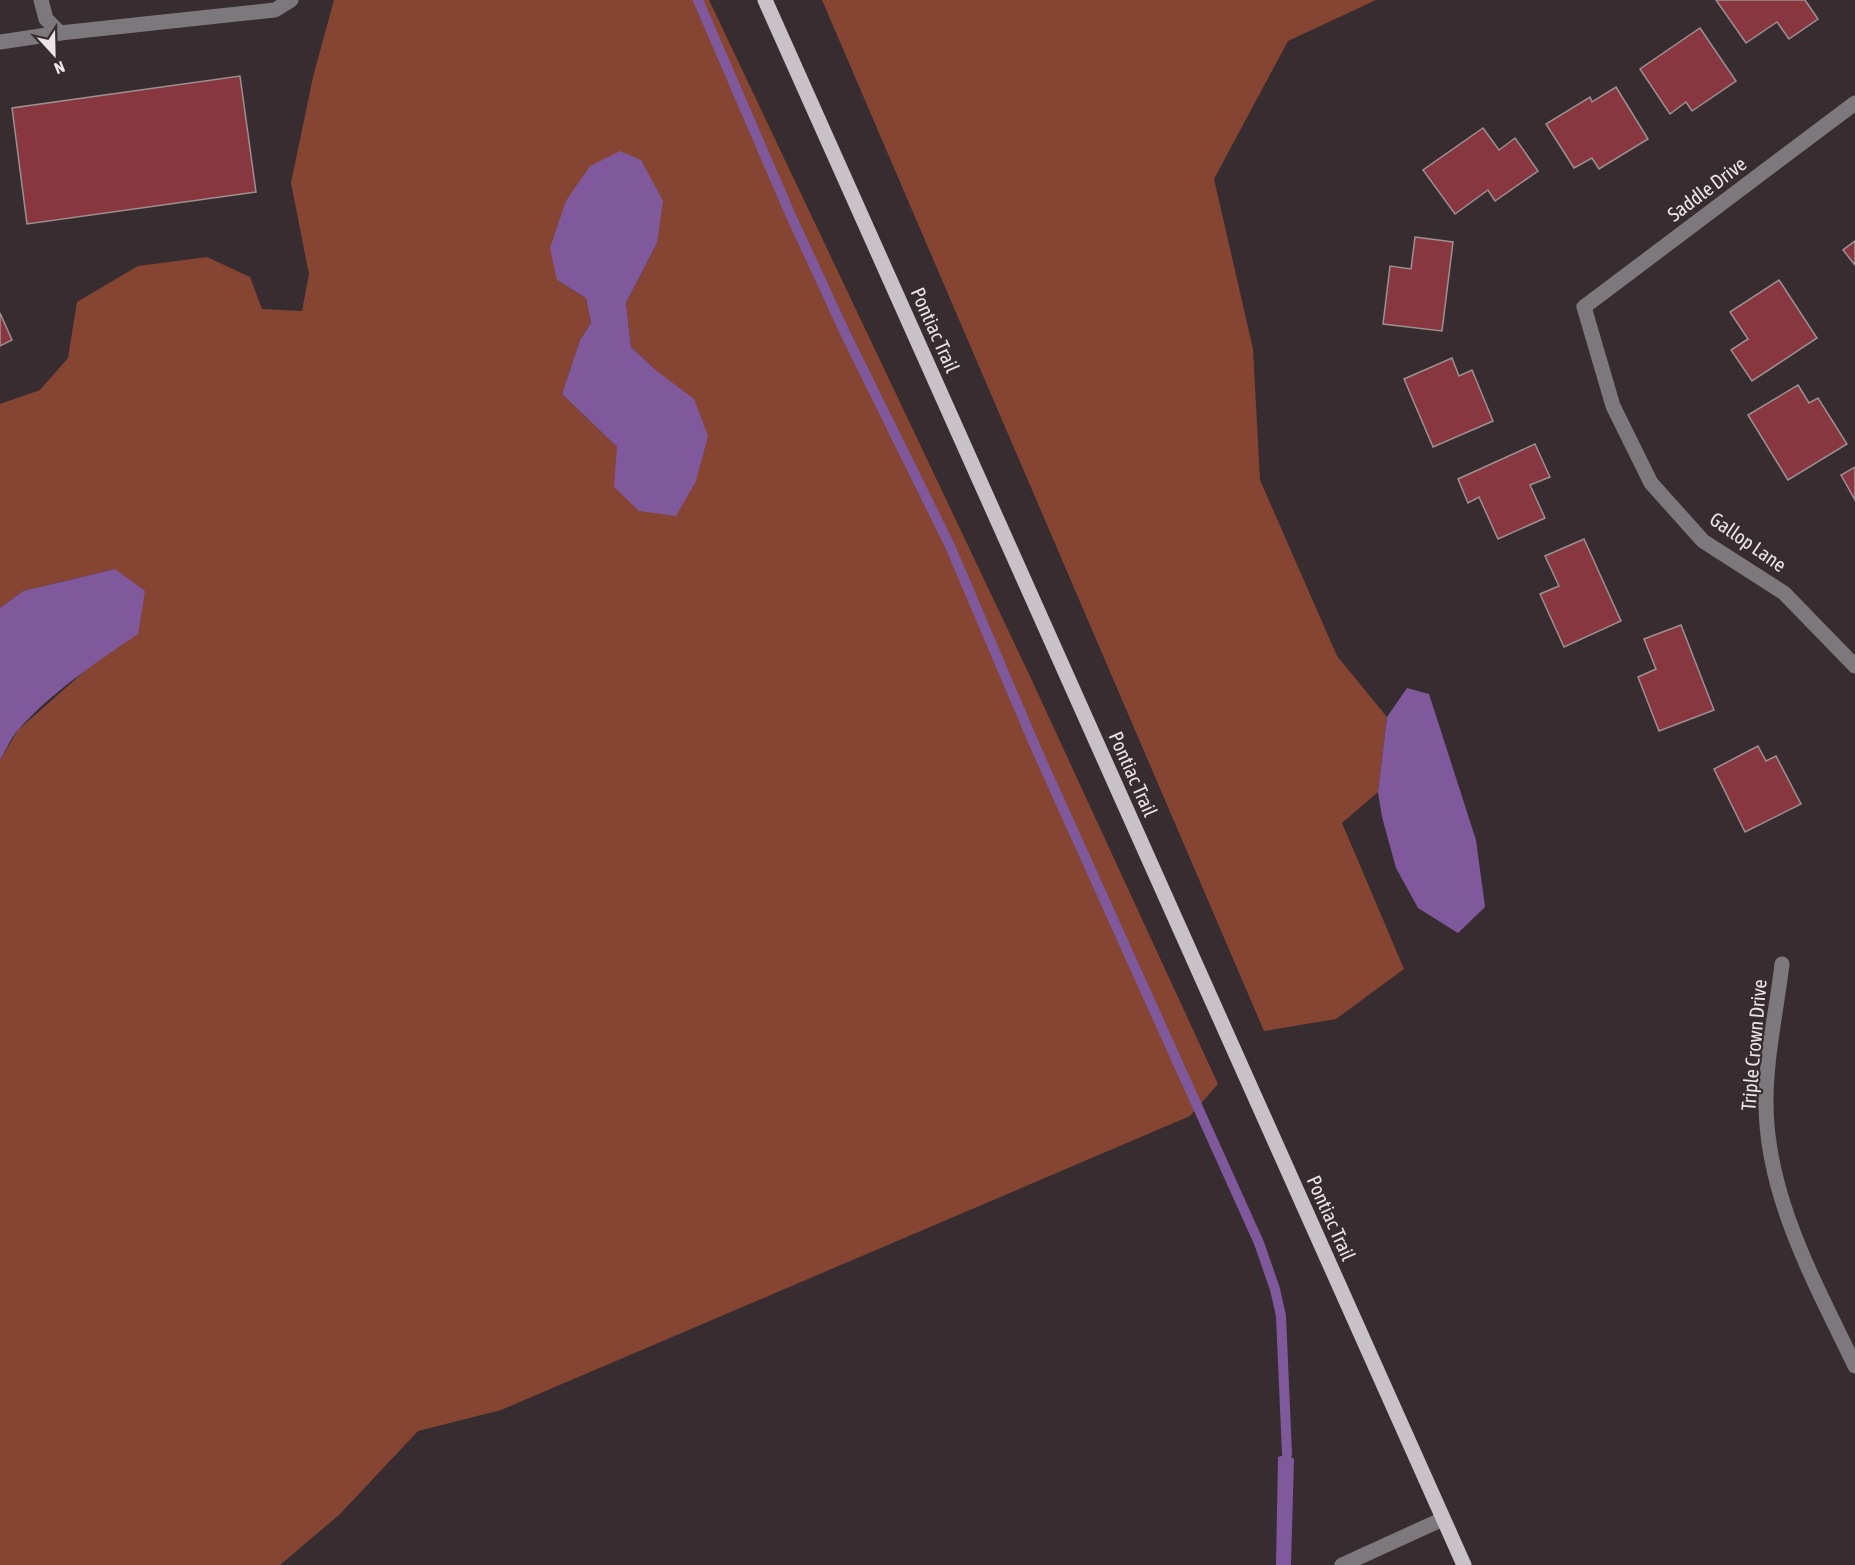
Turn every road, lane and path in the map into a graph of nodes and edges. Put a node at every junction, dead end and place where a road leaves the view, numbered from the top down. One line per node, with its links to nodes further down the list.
1 (41, 0): 4 (street)
2 (291, 0): 4 (street)
3 (765, 0): 11 (main road, Pontiac Trail)
4 (60, 33): 5 (street)
5 (0, 42)
6 (1855, 103): 7 (street, Saddle Drive)
7 (1584, 307): 8 (street, Gallop Lane)
8 (1855, 666)
9 (1782, 964): 10 (street, Triple Crown Drive)
10 (1855, 1366)
11 (1443, 1519): 12 (street); 13 (main road, Pontiac Trail)
12 (1342, 1565)
13 (1464, 1565)

